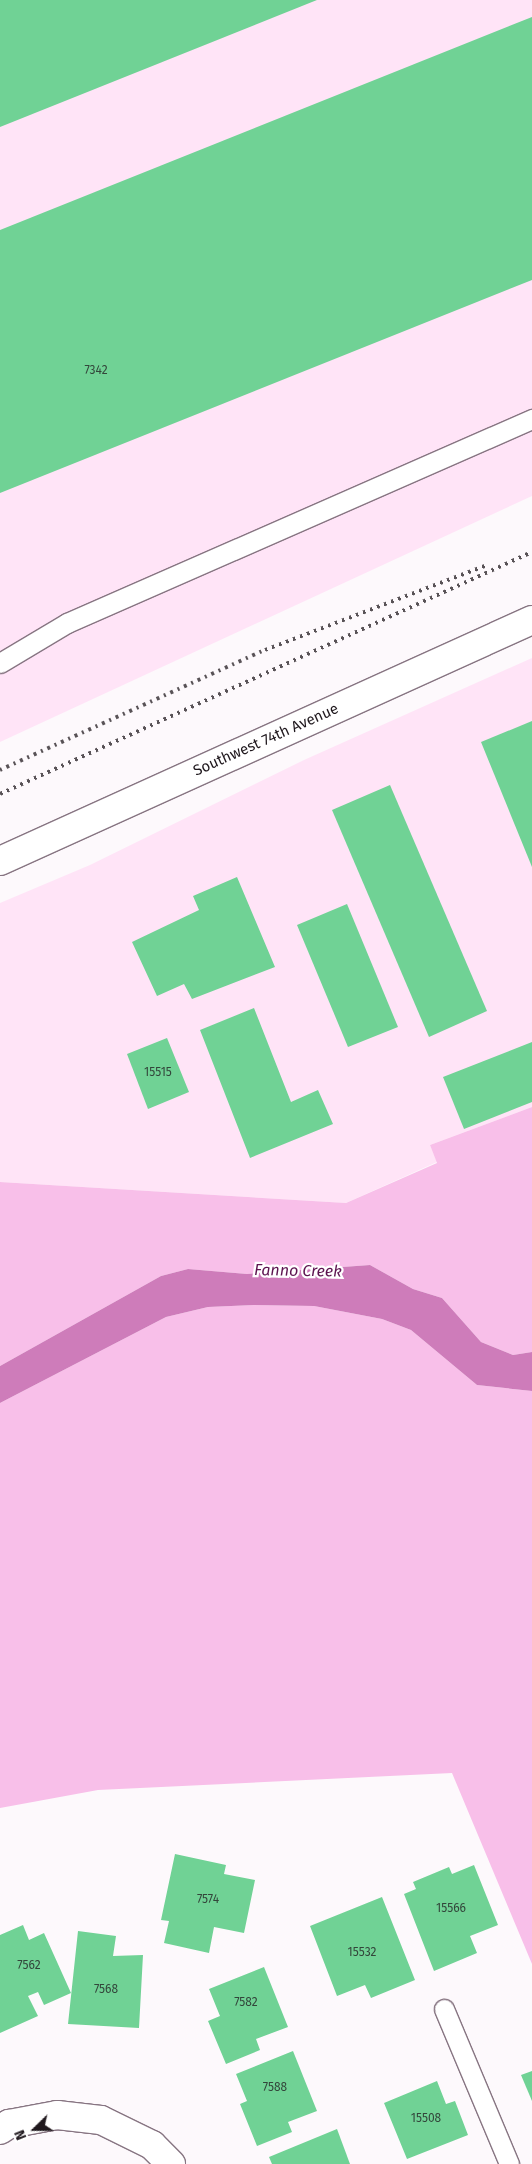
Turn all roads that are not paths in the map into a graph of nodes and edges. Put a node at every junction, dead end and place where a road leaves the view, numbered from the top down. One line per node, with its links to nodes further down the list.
1 (532, 419): 3 (lane)
2 (532, 620): 4 (street, Southwest 74th Avenue)
3 (0, 663)
4 (0, 861)
5 (444, 2009): 8 (lane)
6 (0, 2130): 7 (street)
7 (171, 2164)
8 (509, 2164)

